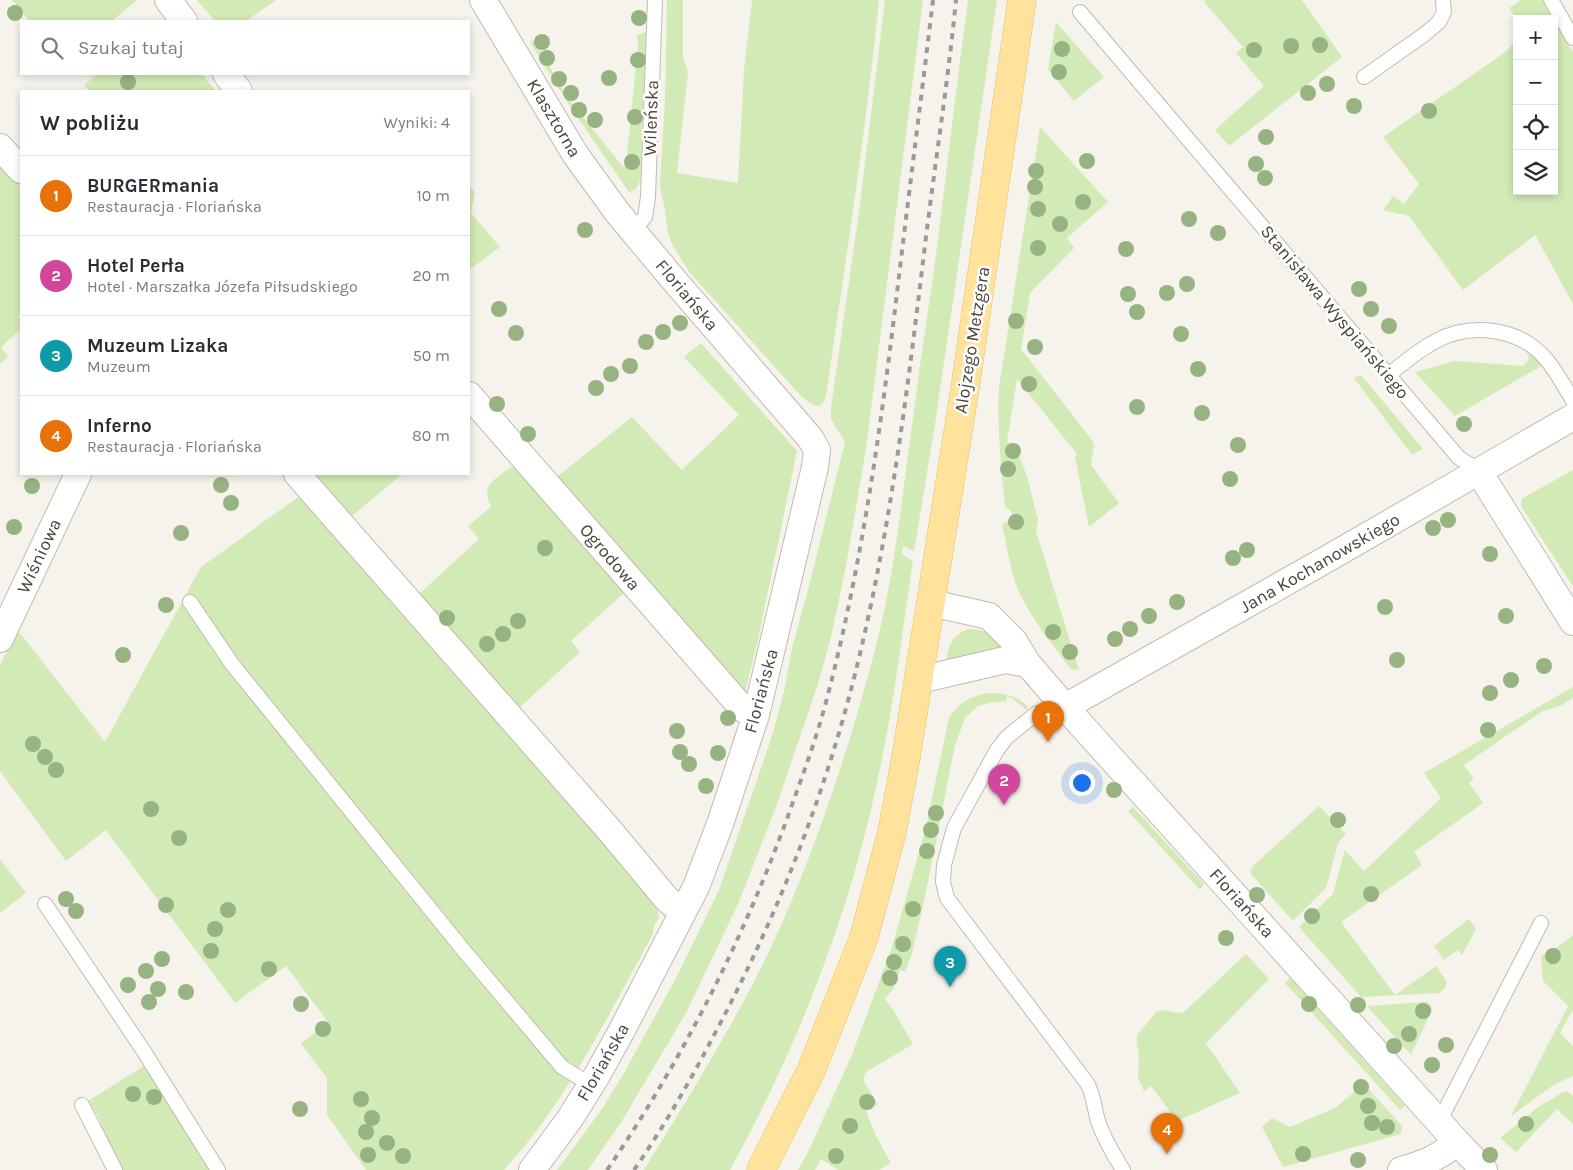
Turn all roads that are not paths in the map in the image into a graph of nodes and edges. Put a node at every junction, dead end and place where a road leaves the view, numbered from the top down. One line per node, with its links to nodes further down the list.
1 (168, 0): 8 (street)
2 (483, 0): 15 (street, Klasztorna)
3 (655, 0): 15 (lane, Wileńska)
4 (1022, 0): 24 (main road, Alojzego Metzgera)
5 (1443, 0): 11 (lane)
6 (1551, 0): 9 (lane)
7 (1080, 12): 16 (lane, Stanisława Wyspiańskiego)
8 (183, 20)
9 (1573, 38)
10 (227, 75): 12 (street)
11 (1364, 77)
12 (238, 90)
13 (0, 147): 14 (street)
14 (20, 169)
15 (633, 230): 31 (street, Floriańska)
16 (1389, 375): 18 (lane); 20 (lane, Stanisława Wyspiańskiego)
17 (470, 396): 31 (street, Ogrodowa)
18 (1573, 401)
19 (1573, 417): 20 (street, Jana Kochanowskiego)
20 (1479, 472): 25 (street, Stanisława Wyspiańskiego); 29 (street, Jana Kochanowskiego)
21 (78, 475): 26 (street, Wiśniowa)
22 (298, 475): 33 (street)
23 (190, 602): 35 (lane)
24 (931, 603): 27 (street, Floriańska); 28 (main road, Alojzego Metzgera)
25 (1573, 622)
26 (0, 639)
27 (1028, 664): 28 (street); 29 (street, Floriańska)
28 (918, 680): 42 (main road, Alojzego Metzgera)
29 (1065, 707): 37 (street, Floriańska)
30 (1037, 713): 43 (lane)
31 (756, 715): 33 (street, Floriańska)
32 (45, 904): 40 (lane)
33 (686, 908): 35 (street, Floriańska)
34 (1541, 923): 37 (lane)
35 (591, 1085): 41 (street, Floriańska)
36 (82, 1105): 39 (lane)
37 (1439, 1122): 38 (street, Floriańska)
38 (1457, 1142): 44 (street); 45 (street, Floriańska)
39 (116, 1170)
40 (218, 1170)
41 (532, 1170)
42 (761, 1170)
43 (1123, 1170)
44 (1401, 1170)
45 (1484, 1170)

